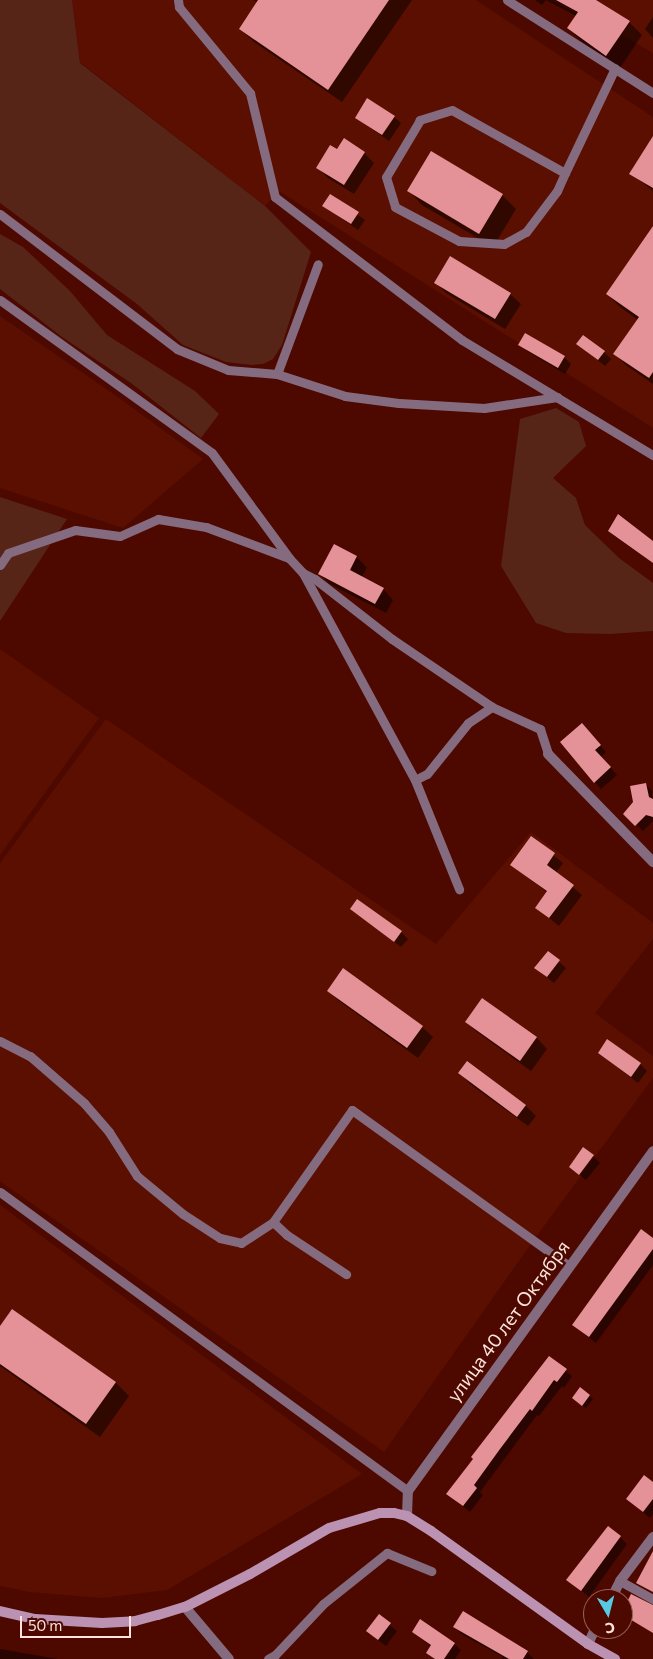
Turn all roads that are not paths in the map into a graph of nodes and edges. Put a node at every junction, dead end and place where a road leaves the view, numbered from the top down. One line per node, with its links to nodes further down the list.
1 (178, 0): 10 (lane)
2 (507, 0): 3 (lane)
3 (615, 68): 4 (lane); 5 (lane)
4 (653, 93)
5 (565, 174): 5 (lane)
6 (0, 214): 9 (lane)
7 (318, 264): 9 (lane)
8 (0, 300): 12 (lane)
9 (278, 374): 10 (lane)
10 (557, 397): 11 (lane)
11 (653, 455)
12 (289, 558): 13 (lane); 14 (lane)
13 (0, 565)
14 (302, 573): 15 (lane); 17 (lane)
15 (492, 707): 16 (lane); 17 (lane)
16 (548, 754): 18 (street)
17 (416, 780): 19 (lane)
18 (653, 862)
19 (459, 889)
20 (0, 1041): 23 (lane)
21 (653, 1151): 24 (street, улица 40 лет Октября)
22 (0, 1192): 26 (lane)
23 (273, 1222): 24 (lane); 25 (lane)
24 (569, 1266): 26 (street, улица 40 лет Октября)
25 (346, 1274)
26 (408, 1492): 27 (street)
27 (407, 1516): 33 (main road); 36 (main road)
28 (653, 1537): 30 (street)
29 (430, 1571): 38 (lane)
30 (620, 1581): 31 (street); 32 (lane)
31 (616, 1589)
32 (653, 1599)
33 (185, 1607): 34 (main road); 37 (street)
34 (0, 1611)
35 (590, 1639): 36 (street)
36 (588, 1644): 39 (main road)
37 (229, 1659)
38 (268, 1659)
39 (615, 1659)

